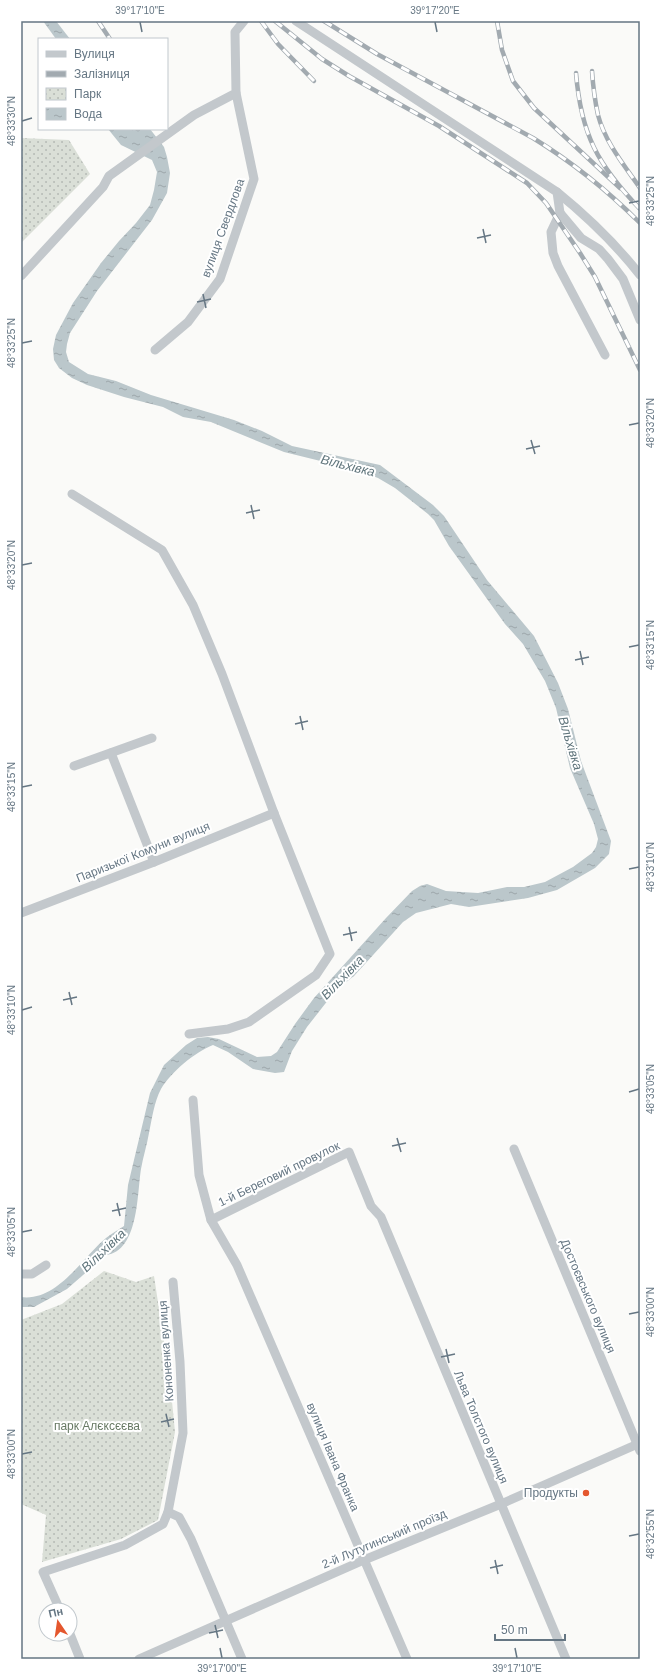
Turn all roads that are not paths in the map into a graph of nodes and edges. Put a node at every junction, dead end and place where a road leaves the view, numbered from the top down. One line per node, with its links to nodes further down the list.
1 (244, 21): 3 (street, вулиця Свердлова)
2 (296, 21): 4 (street)
3 (236, 93): 7 (street); 9 (street, вулиця Свердлова)
4 (557, 192): 5 (street); 6 (street)
5 (560, 213): 8 (street); 10 (street)
6 (640, 275)
7 (21, 276)
8 (640, 320)
9 (155, 350)
10 (605, 355)
11 (72, 494): 15 (street)
12 (152, 738): 13 (street)
13 (111, 753): 14 (street); 16 (street)
14 (74, 766)
15 (274, 813): 16 (street, Паризької Комуни вулиця); 18 (street)
16 (154, 862): 17 (street, Паризької Комуни вулиця)
17 (21, 913)
18 (189, 1034)
19 (193, 1100): 22 (street, 1-й Береговий провулок)
20 (514, 1149): 27 (street, Достоєвського вулиця)
21 (371, 1206): 22 (street, 1-й Береговий провулок); 28 (street, Льва Толстого вулиця)
22 (210, 1220): 24 (street, 1-й Береговий провулок)
23 (46, 1265): 25 (street)
24 (237, 1265): 30 (street, вулиця Івана Франка)
25 (21, 1274)
26 (173, 1282): 29 (street, Кононенка вулиця)
27 (639, 1446): 28 (street, 2-й Лутугинський проїзд)
28 (500, 1504): 30 (street, 2-й Лутугинський проїзд); 38 (street, Льва Толстого вулиця)
29 (168, 1512): 31 (street, Кононенка вулиця); 32 (street)
30 (364, 1560): 32 (street, 2-й Лутугинський проїзд); 37 (street, вулиця Івана Франка)
31 (57, 1602)
32 (226, 1621): 35 (street, 2-й Лутугинський проїзд); 36 (street)
33 (73, 1642): 34 (street)
34 (80, 1659)
35 (138, 1659)
36 (242, 1659)
37 (407, 1659)
38 (566, 1659)

